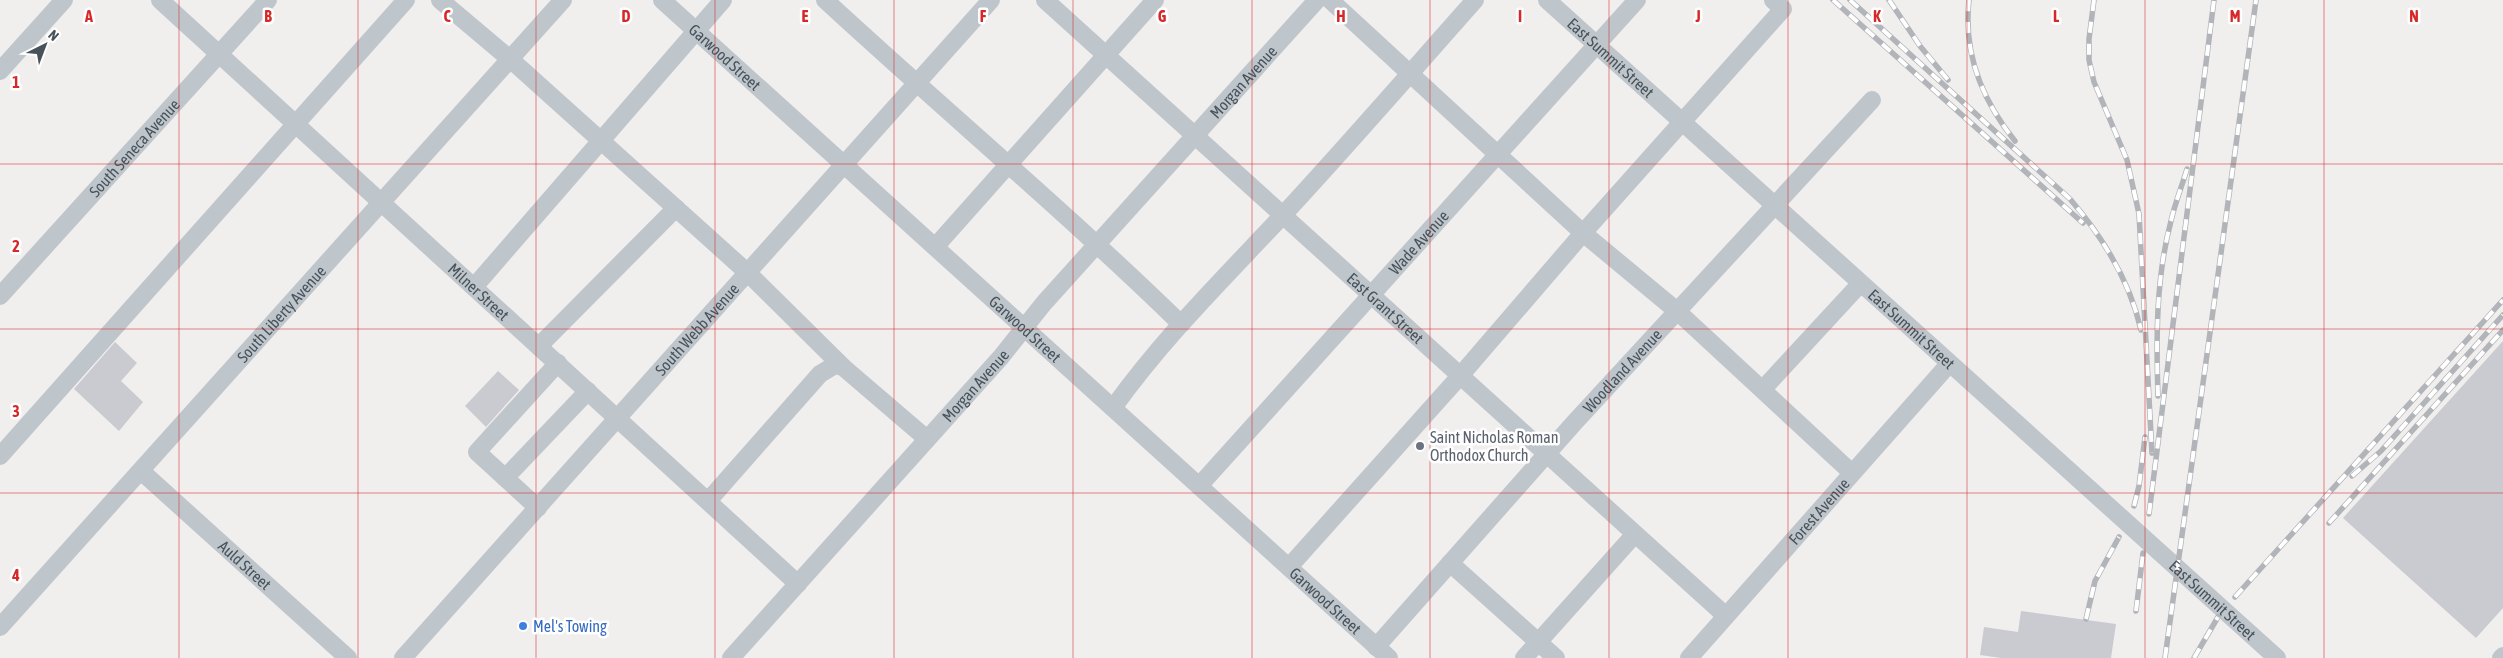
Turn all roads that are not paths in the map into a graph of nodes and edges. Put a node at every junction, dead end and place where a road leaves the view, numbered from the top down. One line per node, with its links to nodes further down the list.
1 (64, 0): 24 (street)
2 (160, 0): 21 (street, Milner Street)
3 (268, 0): 21 (street, South Seneca Avenue)
4 (406, 0): 29 (street)
5 (440, 0): 23 (street)
6 (563, 0): 23 (street, South Liberty Avenue)
7 (662, 0): 19 (street, Garwood Street)
8 (724, 0): 19 (street)
9 (825, 0): 26 (street)
10 (991, 0): 26 (street, South Webb Avenue)
11 (1045, 0): 22 (street, East Grant Street)
12 (1155, 0): 22 (street)
13 (1317, 0): 30 (street, Morgan Avenue)
14 (1330, 0): 25 (street)
15 (1475, 0): 25 (street)
16 (1547, 0): 20 (street, East Summit Street)
17 (1637, 0): 20 (street, Wade Avenue)
18 (1773, 0): 28 (street)
19 (697, 32): 31 (street); 33 (street, Garwood Street)
20 (1596, 45): 28 (street, East Summit Street); 32 (street, Wade Avenue)
21 (219, 54): 29 (street, Milner Street); 45 (street, South Seneca Avenue)
22 (1106, 56): 30 (street, East Grant Street); 34 (street)
23 (510, 59): 31 (street); 35 (street, South Liberty Avenue)
24 (0, 71)
25 (1410, 73): 32 (street); 38 (street)
26 (916, 84): 33 (street, South Webb Avenue); 34 (street)
27 (1872, 100): 36 (street, Woodland Avenue)
28 (1682, 123): 36 (street, East Summit Street); 39 (street)
29 (296, 125): 35 (street, Milner Street); 61 (street)
30 (1195, 136): 38 (street, East Grant Street); 40 (street, Morgan Avenue)
31 (602, 141): 37 (street); 44 (street)
32 (1499, 153): 39 (street); 46 (street, Wade Avenue)
33 (844, 166): 41 (street, Garwood Street); 42 (street, South Webb Avenue)
34 (1009, 166): 40 (street); 41 (street)
35 (382, 202): 44 (street, Milner Street); 62 (street, South Liberty Avenue)
36 (1773, 205): 43 (street, East Summit Street); 47 (street, Woodland Avenue)
37 (676, 208): 42 (street); 50 (street)
38 (1283, 215): 46 (street, East Grant Street); 48 (street)
39 (1584, 233): 47 (street); 54 (street)
40 (1098, 243): 48 (street); 49 (street, Morgan Avenue)
41 (935, 248): 49 (street, Garwood Street)
42 (748, 273): 53 (street); 58 (street, South Webb Avenue)
43 (1860, 284): 52 (street, East Summit Street); 55 (street)
44 (474, 286): 50 (street, Milner Street)
45 (0, 296)
46 (1372, 296): 54 (street, East Grant Street); 65 (street, Wade Avenue)
47 (1676, 311): 55 (street); 60 (street, Woodland Avenue)
48 (1181, 324): 57 (street)
49 (1024, 328): 57 (street, Garwood Street); 59 (street, Morgan Avenue)
50 (539, 346): 51 (street, Milner Street)
51 (558, 363): 56 (street, Milner Street); 64 (street)
52 (1949, 364): 63 (street, Forest Avenue); 82 (street, East Summit Street)
53 (843, 366): 59 (street); 66 (street)
54 (1460, 376): 60 (street, East Grant Street); 70 (street)
55 (1763, 389): 63 (street)
56 (588, 390): 58 (street, Milner Street); 64 (street)
57 (1113, 408): 65 (street, Garwood Street)
58 (619, 418): 66 (street, Milner Street); 67 (street, South Webb Avenue)
59 (927, 439): 71 (street, Morgan Avenue)
60 (1547, 454): 68 (street, East Grant Street); 69 (street, Woodland Avenue)
61 (0, 456)
62 (141, 471): 73 (street, South Liberty Avenue); 76 (street, Auld Street)
63 (1852, 473): 72 (street, Forest Avenue)
64 (505, 478): 67 (street)
65 (1199, 486): 70 (street, Garwood Street)
66 (708, 501): 71 (street, Milner Street)
67 (538, 508): 77 (street, South Webb Avenue)
68 (1636, 534): 72 (street, East Grant Street); 74 (street)
69 (1450, 563): 74 (street); 75 (street, Woodland Avenue)
70 (1289, 568): 75 (street, Garwood Street)
71 (798, 584): 78 (street, Morgan Avenue)
72 (1726, 616): 81 (street, Forest Avenue)
73 (0, 627)
74 (1538, 642): 79 (street); 80 (street)
75 (1382, 652)
76 (348, 658)
77 (403, 658)
78 (732, 658)
79 (1524, 658)
80 (1556, 658)
81 (1689, 658)
82 (2277, 658)

